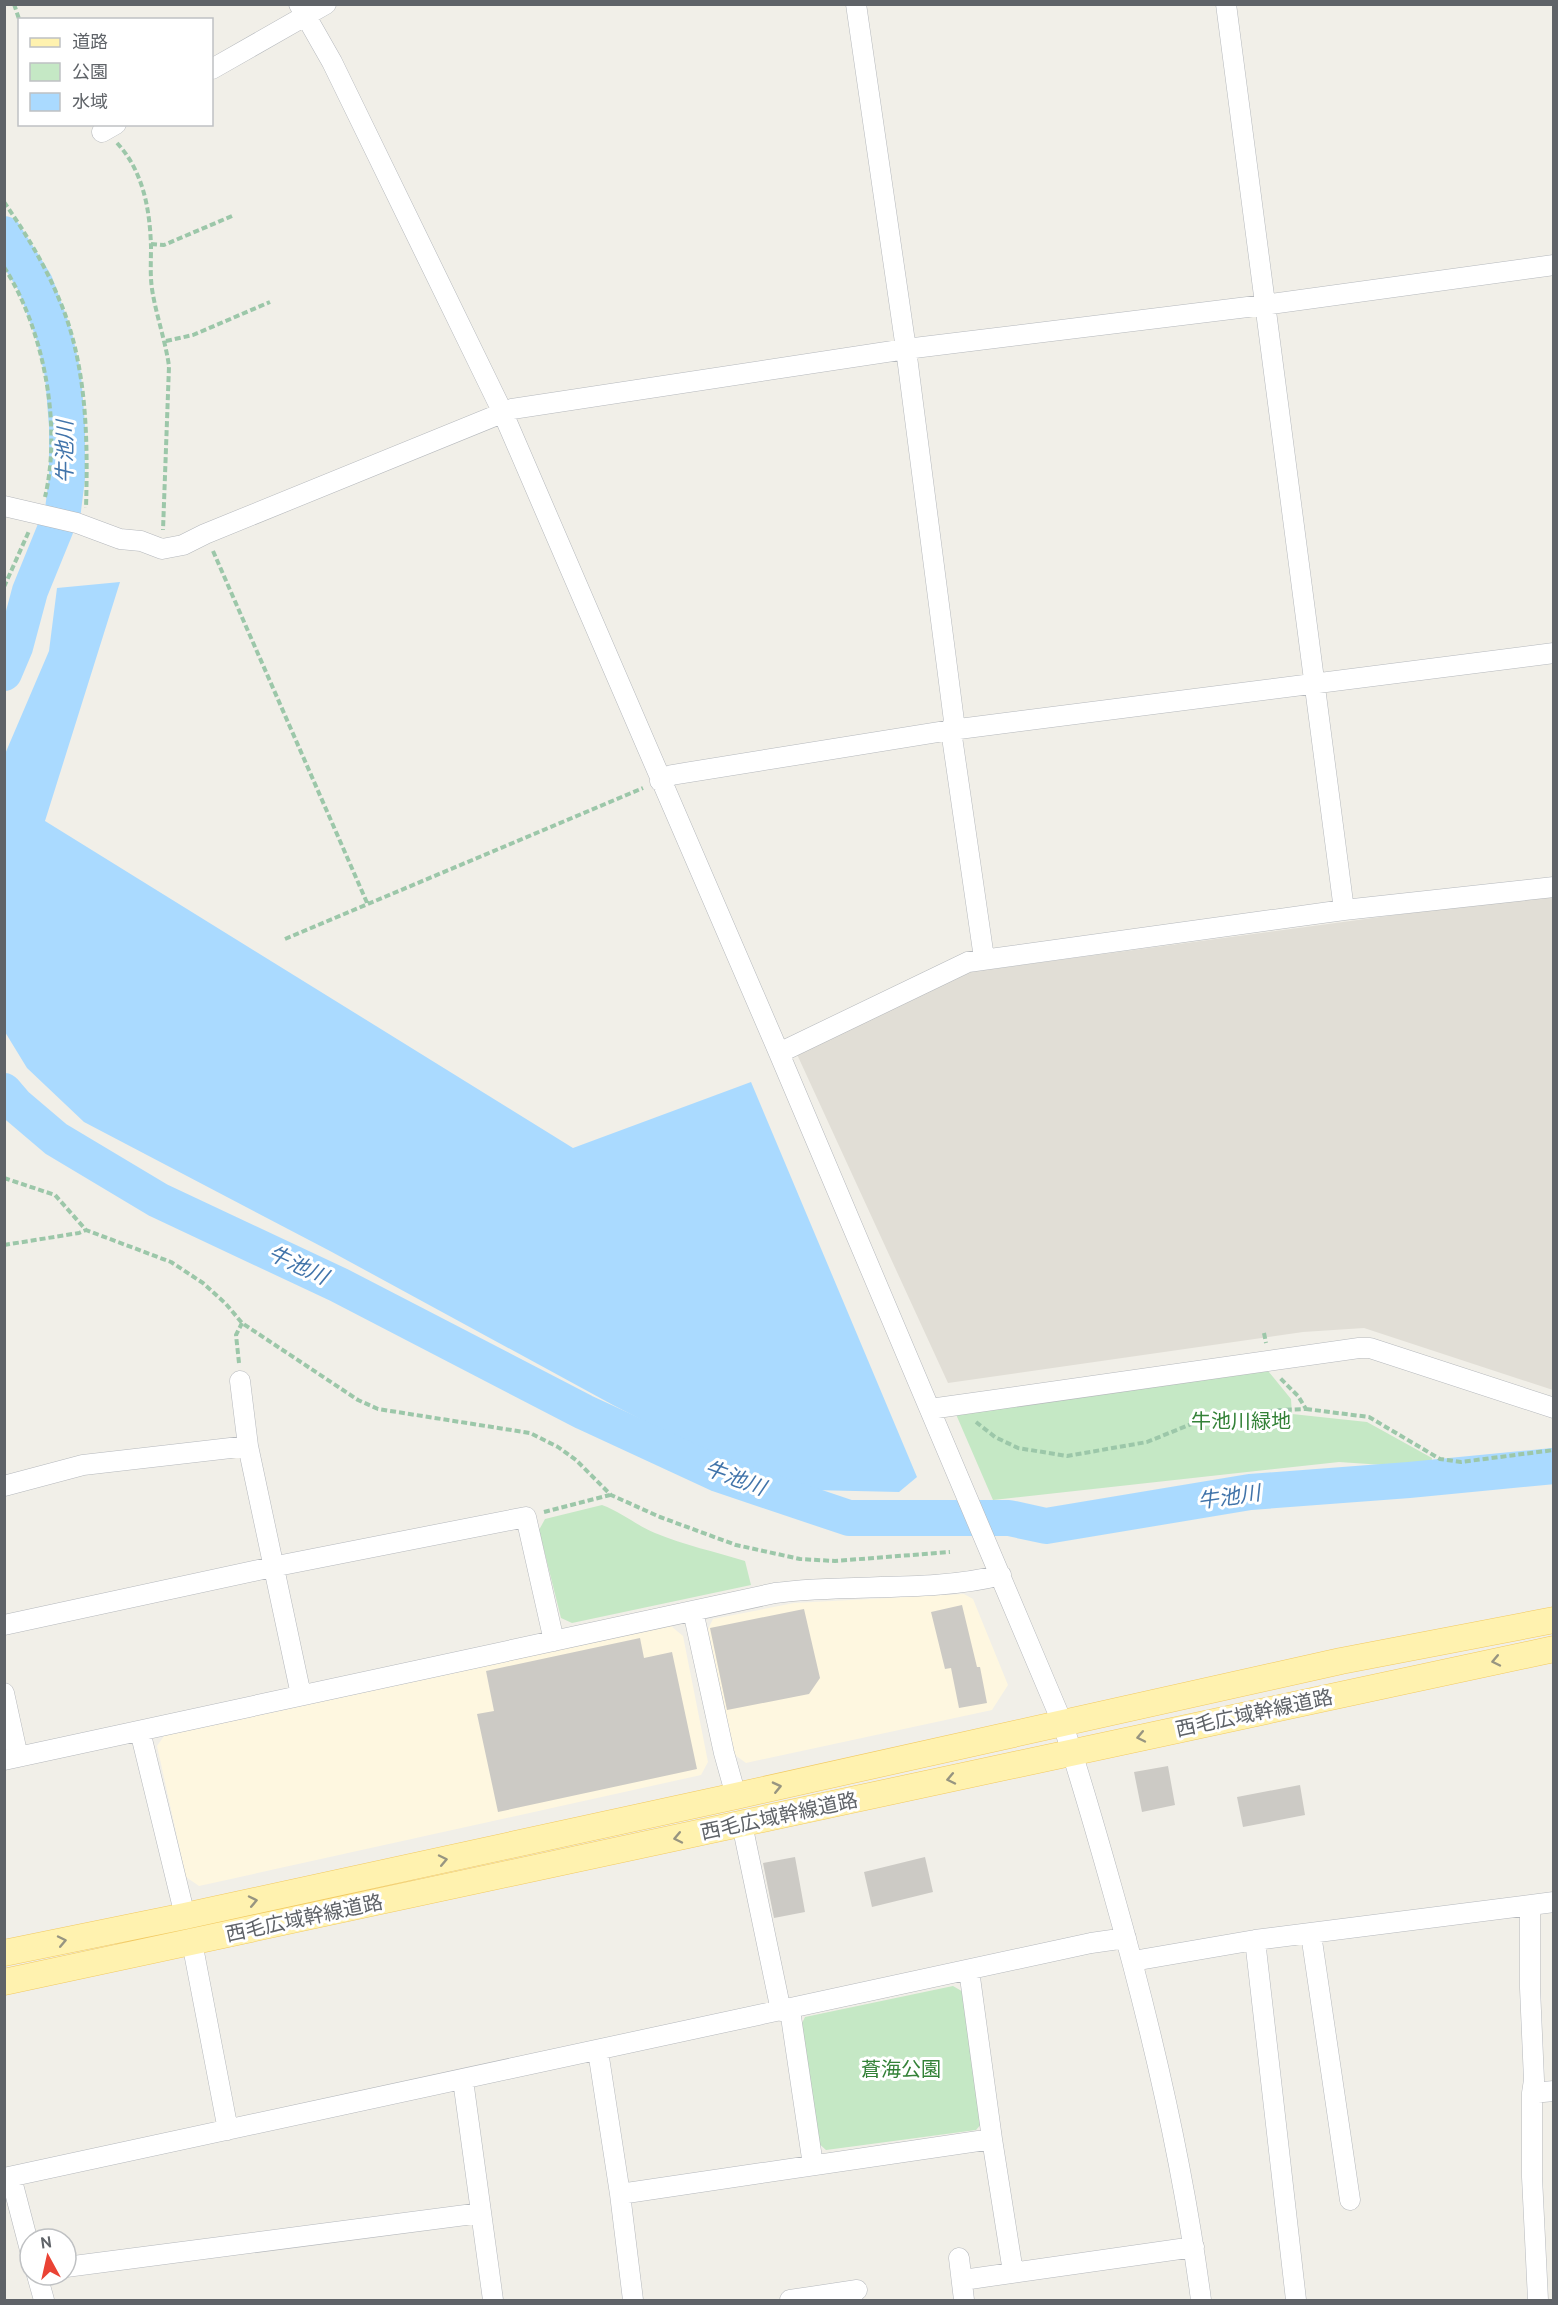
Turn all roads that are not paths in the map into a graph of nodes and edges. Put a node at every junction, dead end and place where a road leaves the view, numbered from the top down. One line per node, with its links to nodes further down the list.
1 (326, 4): 4 (street)
2 (856, 4): 8 (street)
3 (1226, 4): 7 (street)
4 (302, 10): 5 (street); 9 (street)
5 (213, 68)
6 (1554, 265): 7 (street)
7 (1264, 305): 8 (street); 12 (street)
8 (906, 349): 9 (street); 13 (street)
9 (503, 413): 10 (street); 14 (street)
10 (4, 506)
11 (1554, 653): 12 (street)
12 (1313, 683): 13 (street); 16 (street)
13 (951, 730): 14 (street); 17 (street)
14 (660, 781): 18 (street)
15 (1554, 887): 16 (street)
16 (1344, 910): 17 (street)
17 (984, 958): 18 (street)
18 (779, 1053): 21 (street)
19 (240, 1381): 22 (street)
20 (1554, 1408): 21 (street)
21 (930, 1409): 25 (street)
22 (248, 1446): 23 (street); 24 (street)
23 (4, 1486)
24 (273, 1567): 28 (street); 29 (street); 32 (street)
25 (1001, 1575): 26 (street); 33 (street)
26 (693, 1611): 29 (street); 37 (street)
27 (1554, 1620): 33 (main road, 西毛広域幹線道路)
28 (4, 1625)
29 (554, 1641): 32 (street)
30 (1554, 1649): 35 (main road, 西毛広域幹線道路, one-way to 35)
31 (4, 1693): 36 (street)
32 (301, 1695): 34 (street)
33 (1062, 1722): 35 (street); 37 (main road, 西毛広域幹線道路, one-way to 33)
34 (140, 1731): 36 (street); 41 (street)
35 (1072, 1753): 38 (main road, 西毛広域幹線道路, one-way to 38); 43 (street)
36 (11, 1759)
37 (736, 1796): 41 (main road, 西毛広域幹線道路, one-way to 37)
38 (742, 1824): 45 (main road, 西毛広域幹線道路, one-way to 45); 50 (street)
39 (1554, 1902): 40 (street)
40 (1530, 1905): 42 (street); 54 (street)
41 (185, 1916): 46 (main road, 西毛広域幹線道路, one-way to 41)
42 (1311, 1934): 44 (street); 60 (street)
43 (1126, 1938): 47 (street); 48 (street)
44 (1255, 1940): 47 (street); 75 (street)
45 (192, 1942): 49 (main road, 西毛広域幹線道路); 55 (street)
46 (4, 1953)
47 (1133, 1961): 63 (street)
48 (969, 1970): 50 (street); 56 (street)
49 (4, 1982)
50 (786, 2010): 51 (street); 57 (street)
51 (598, 2051): 52 (street); 59 (street)
52 (463, 2080): 55 (street); 61 (street)
53 (1554, 2091): 54 (street)
54 (1532, 2093): 65 (street)
55 (228, 2130): 58 (street)
56 (992, 2139): 57 (street); 67 (street)
57 (813, 2165): 59 (street)
58 (8, 2178): 62 (street)
59 (620, 2194): 71 (street)
60 (1350, 2200)
61 (481, 2213): 66 (street); 70 (street)
62 (23, 2227)
63 (1194, 2247): 67 (street); 74 (street)
64 (959, 2258): 68 (street)
65 (1545, 2262): 76 (street)
66 (78, 2265)
67 (1013, 2272): 68 (street)
68 (963, 2280): 73 (street)
69 (857, 2290): 72 (street)
70 (493, 2301)
71 (633, 2301)
72 (790, 2301)
73 (964, 2301)
74 (1201, 2301)
75 (1296, 2301)
76 (1538, 2301)

